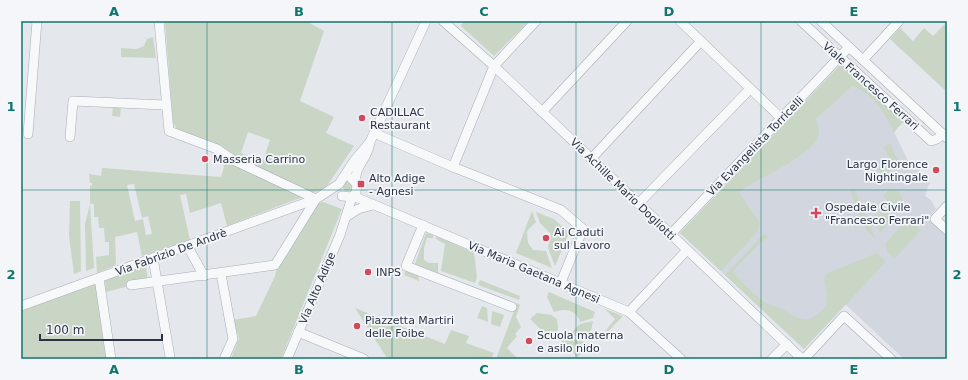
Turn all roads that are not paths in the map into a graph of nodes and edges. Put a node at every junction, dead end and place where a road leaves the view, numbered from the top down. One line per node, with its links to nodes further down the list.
1 (37, 21): 20 (street)
2 (159, 21): 17 (street)
3 (426, 21): 23 (street, Via Alto Adige)
4 (443, 21): 15 (street, Via Achille Mario Dogliotti)
5 (536, 21): 15 (street)
6 (627, 21): 18 (street)
7 (680, 21): 11 (street)
8 (801, 21): 13 (street, Viale Francesco Ferrari)
9 (821, 21): 12 (street, Viale Francesco Ferrari)
10 (899, 21): 14 (street)
11 (701, 41): 16 (street); 24 (street)
12 (849, 47): 13 (street, Via Evangelista Torricelli); 14 (street, Viale Francesco Ferrari)
13 (839, 57): 19 (street, Via Evangelista Torricelli); 21 (street, Viale Francesco Ferrari)
14 (863, 60): 21 (street, Viale Francesco Ferrari)
15 (494, 66): 18 (street, Via Achille Mario Dogliotti); 25 (street)
16 (750, 89): 19 (street); 29 (street)
17 (166, 105): 22 (street); 28 (street)
18 (542, 112): 24 (street, Via Achille Mario Dogliotti)
19 (781, 118): 35 (street, Via Evangelista Torricelli)
20 (28, 134)
21 (945, 136)
22 (70, 137)
23 (372, 137): 25 (street); 26 (street, Via Alto Adige); 27 (street, Via Alto Adige)
24 (591, 159): 29 (street, Via Achille Mario Dogliotti)
25 (453, 167): 43 (street)
26 (356, 183): 27 (street, Via Alto Adige); 27 (street); 30 (street, Via Maria Gaetana Agnesi)
27 (344, 191): 28 (street, Via Fabrizio De Andrè); 30 (street, Via Maria Gaetana Agnesi); 32 (street, Via Alto Adige)
28 (318, 198): 36 (street, Via Fabrizio De Andrè); 39 (street)
29 (638, 204): 35 (street, Via Achille Mario Dogliotti)
30 (375, 205): 32 (street); 33 (street, Via Maria Gaetana Agnesi)
31 (947, 206): 34 (street)
32 (346, 217): 48 (street, Via Alto Adige)
33 (423, 225): 43 (street, Via Maria Gaetana Agnesi); 46 (street)
34 (947, 230)
35 (670, 235): 37 (street, Via Achille Mario Dogliotti)
36 (188, 247): 38 (street, Via Fabrizio De Andrè); 40 (street)
37 (687, 250): 47 (street); 49 (street, Via Achille Mario Dogliotti)
38 (153, 258): 41 (street, Via Fabrizio De Andrè); 42 (street)
39 (221, 274): 40 (street); 53 (street)
40 (204, 276): 42 (street)
41 (99, 278): 45 (street, Via Fabrizio De Andrè); 52 (street)
42 (157, 282): 44 (street); 51 (street)
43 (561, 282): 47 (street, Via Maria Gaetana Agnesi)
44 (131, 285)
45 (21, 306)
46 (512, 307)
47 (630, 312): 56 (street, Via Maria Gaetana Agnesi)
48 (298, 332): 50 (street); 54 (street, Via Alto Adige)
49 (786, 344): 57 (street); 58 (street, Via Achille Mario Dogliotti)
50 (347, 356): 55 (street)
51 (170, 357)
52 (111, 359)
53 (224, 359)
54 (287, 359)
55 (364, 359)
56 (681, 359)
57 (772, 359)
58 (803, 359): 59 (street)
59 (891, 359)

